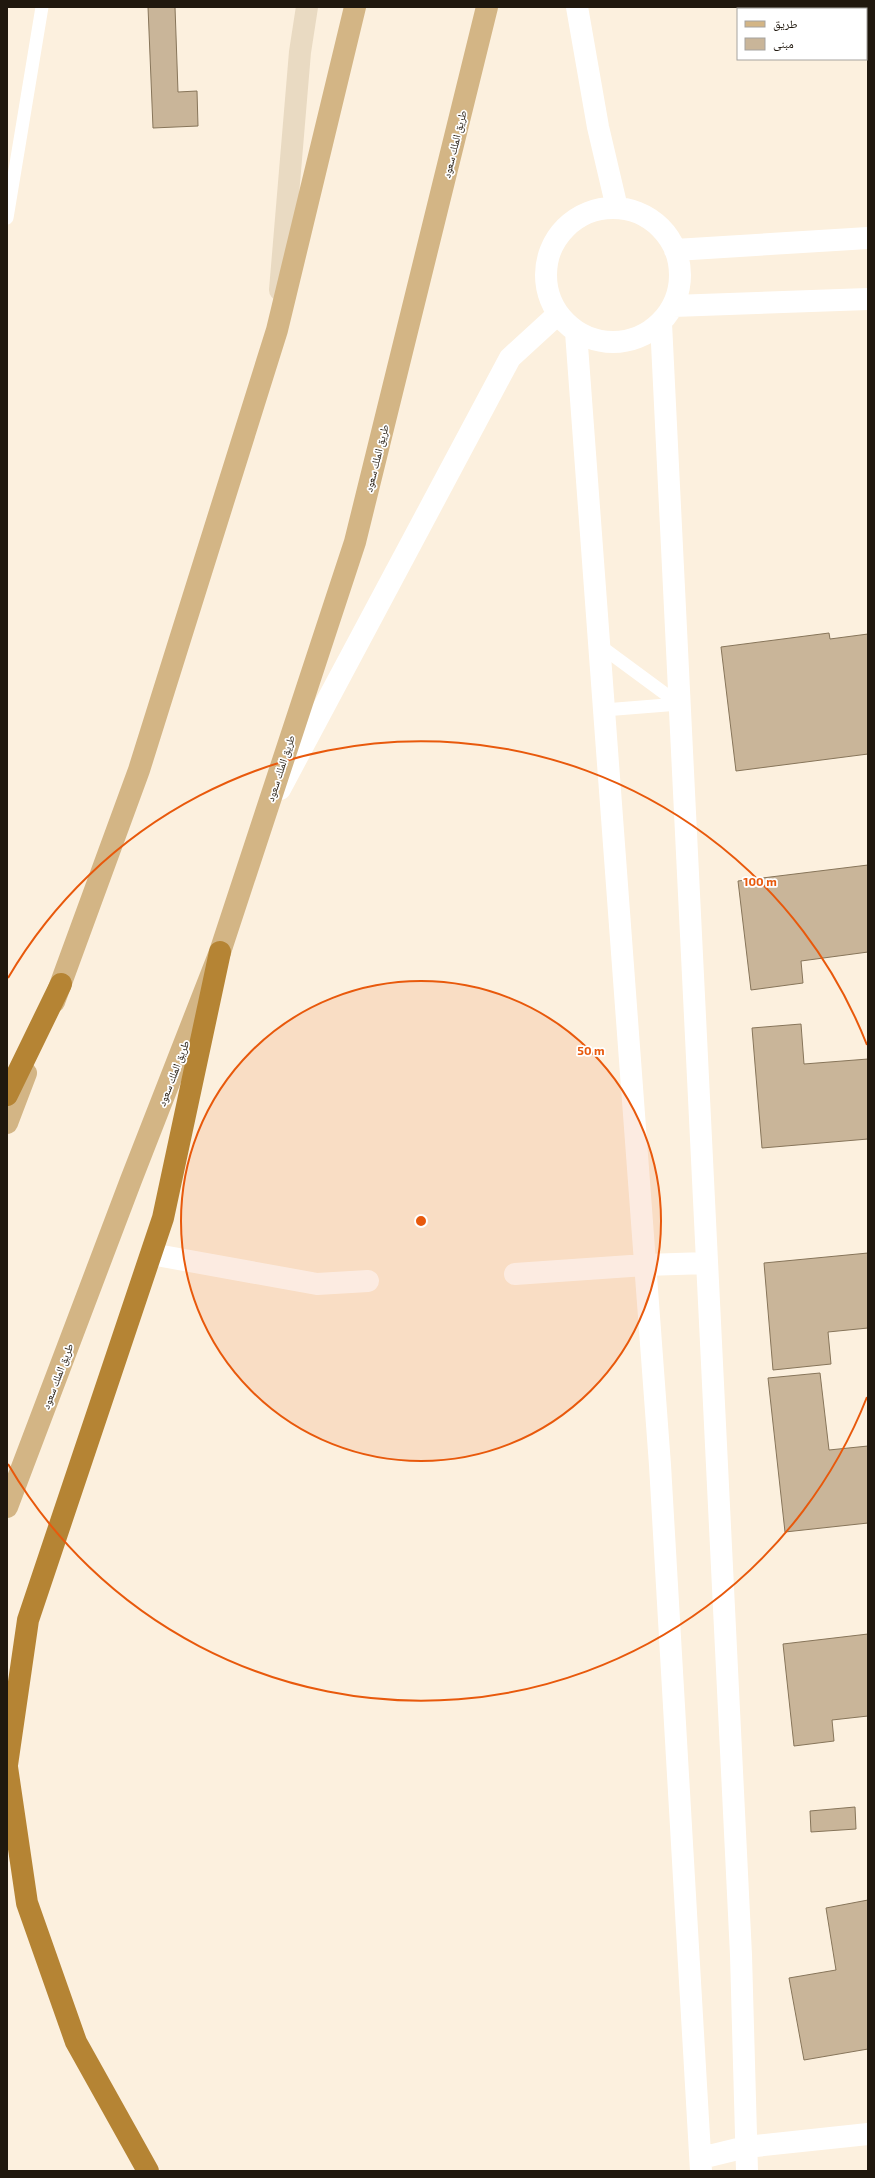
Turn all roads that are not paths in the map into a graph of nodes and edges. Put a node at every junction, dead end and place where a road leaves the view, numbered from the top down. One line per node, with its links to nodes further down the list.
1 (42, 7): 7 (lane)
2 (308, 7): 13 (main road)
3 (355, 7): 13 (main road)
4 (487, 7): 17 (main road, طريق الملك سعود)
5 (577, 7): 6 (street)
6 (617, 208): 9 (street); 11 (street)
7 (7, 218)
8 (868, 238): 9 (street)
9 (676, 250): 12 (street)
10 (868, 299): 12 (street)
11 (558, 314): 14 (street); 17 (street)
12 (667, 314): 14 (street); 23 (street)
13 (276, 330): 19 (main road)
14 (576, 332): 15 (street)
15 (599, 645): 16 (street); 16 (lane)
16 (604, 710): 24 (street)
17 (263, 820): 18 (main road, طريق الملك سعود)
18 (220, 952): 22 (highway); 27 (main road, طريق الملك سعود)
19 (61, 984): 20 (highway); 21 (main road)
20 (7, 1095)
21 (7, 1122)
22 (151, 1254): 26 (street); 28 (highway)
23 (707, 1263): 24 (street); 30 (street)
24 (645, 1265): 25 (street); 31 (street)
25 (515, 1274)
26 (368, 1281)
27 (7, 1508)
28 (7, 1766): 32 (highway)
29 (868, 2134): 30 (street)
30 (746, 2147): 31 (street); 33 (street)
31 (701, 2165)
32 (148, 2171)
33 (748, 2171)

